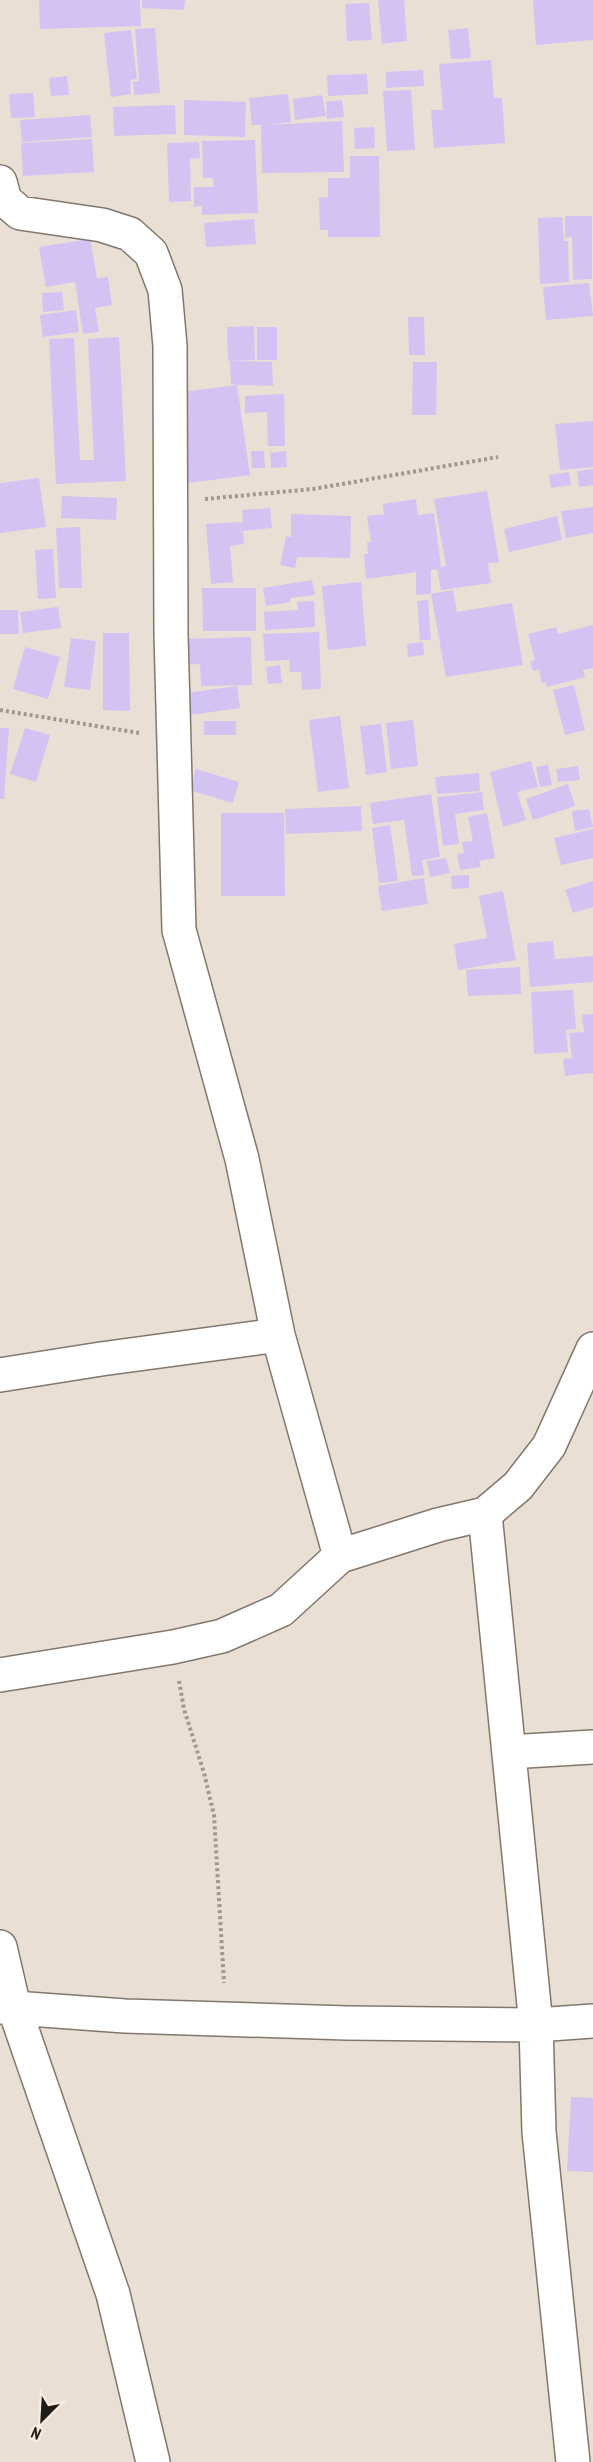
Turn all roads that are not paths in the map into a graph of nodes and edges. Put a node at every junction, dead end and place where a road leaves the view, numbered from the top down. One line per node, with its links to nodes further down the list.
1 (0, 182): 2 (street)
2 (278, 1335): 4 (street); 6 (street)
3 (593, 1349): 5 (street)
4 (0, 1375)
5 (485, 1514): 6 (street); 9 (street)
6 (340, 1556): 7 (street)
7 (0, 1675)
8 (593, 1747): 9 (street)
9 (509, 1752): 13 (street)
10 (0, 1947): 11 (street)
11 (7, 2007): 13 (street); 14 (street)
12 (593, 2021): 13 (street)
13 (536, 2025): 15 (street)
14 (153, 2462)
15 (573, 2462)

